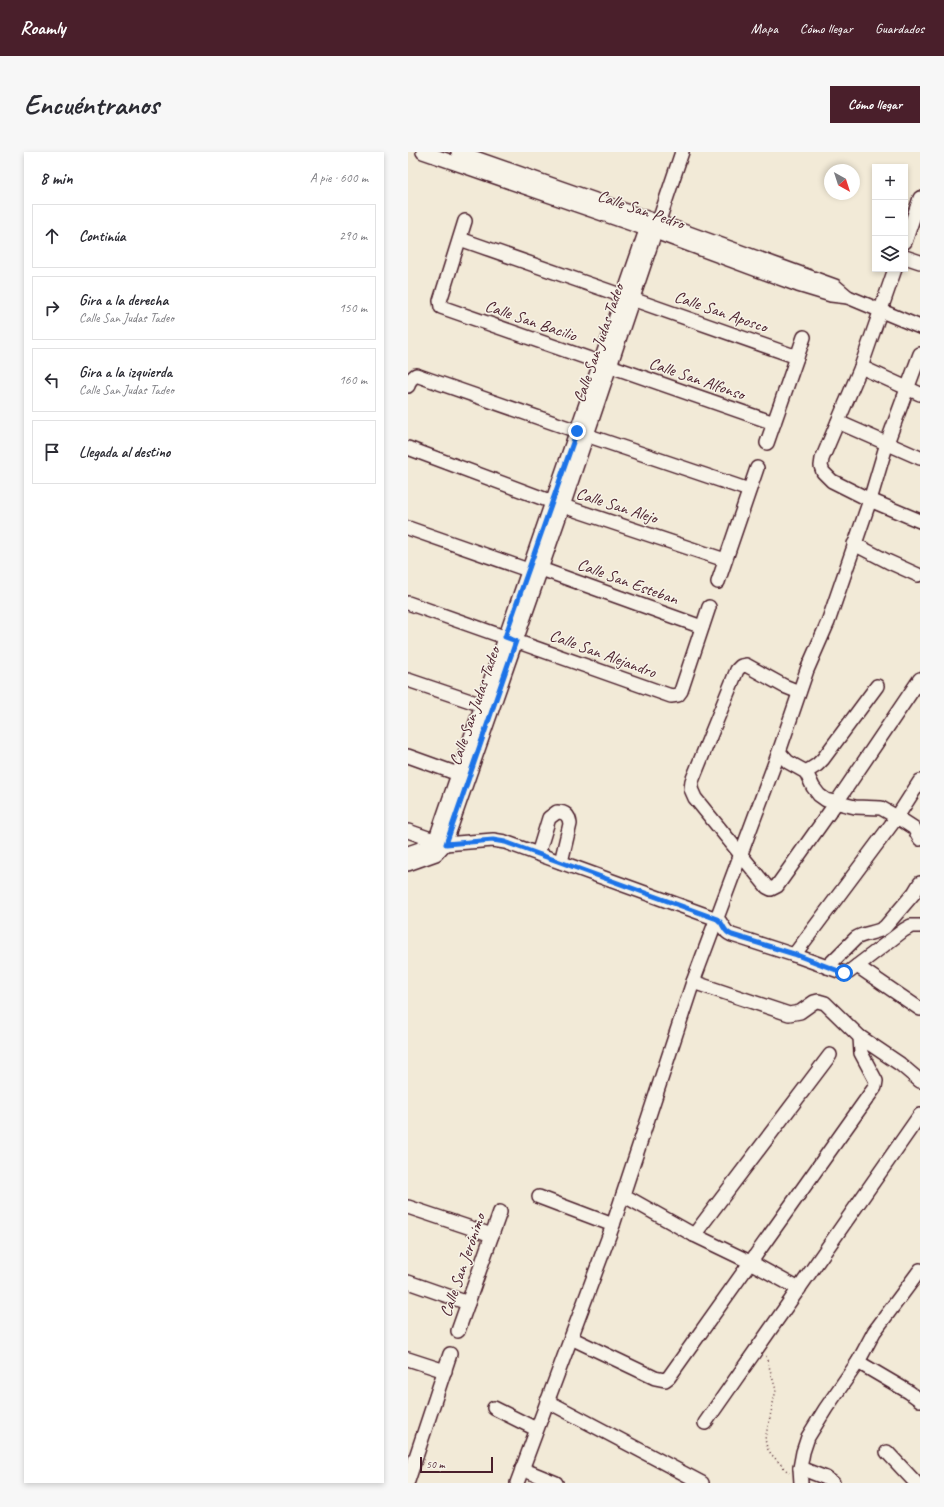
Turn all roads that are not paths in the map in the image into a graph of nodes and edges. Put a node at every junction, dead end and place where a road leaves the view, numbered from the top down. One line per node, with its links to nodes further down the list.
1 (423, 152): 7 (street, Calle San Pedro)
2 (458, 152): 7 (street, Calle San Pedro)
3 (673, 152): 7 (street, Calle San Judas Tadeo)
4 (682, 152): 7 (street, Calle San Judas Tadeo)
5 (920, 198): 8 (street)
6 (465, 221): 9 (street)
7 (652, 225): 13 (street, Calle San Judas Tadeo); 14 (street, Calle San Pedro)
8 (907, 236)
9 (460, 239): 13 (street); 19 (street, Calle San Bacilio)
10 (908, 258): 11 (street)
11 (920, 262)
12 (895, 272): 14 (street)
13 (628, 298): 18 (street, Calle San Aposco); 19 (street, Calle San Judas Tadeo)
14 (881, 310): 15 (street, Calle San Pedro); 20 (street)
15 (920, 327)
16 (804, 337): 18 (street)
17 (920, 354): 22 (street)
18 (797, 357): 25 (street)
19 (605, 365): 25 (street, Calle San Alfonso); 26 (street, Calle San Judas Tadeo)
20 (860, 367): 22 (street); 24 (street)
21 (408, 386): 26 (street)
22 (908, 389): 23 (street); 28 (street)
23 (920, 394)
24 (838, 422): 28 (street); 33 (street)
25 (774, 423): 27 (street)
26 (581, 433): 32 (street); 34 (street, Calle San Judas Tadeo)
27 (767, 443)
28 (887, 443): 30 (street); 33 (street)
29 (408, 448): 34 (street, Calle San Alejo)
30 (920, 458)
31 (757, 468): 32 (street)
32 (750, 490): 38 (street)
33 (870, 500): 35 (street); 37 (street)
34 (557, 504): 38 (street, Calle San Alejo); 39 (street, Calle San Judas Tadeo)
35 (920, 520)
36 (408, 528): 39 (street, Calle San Esteban)
37 (854, 544): 40 (street); 49 (street)
38 (726, 560): 41 (street)
39 (535, 569): 44 (street, Calle San Esteban); 45 (street, Calle San Judas Tadeo)
40 (918, 575)
41 (718, 582)
42 (408, 603): 45 (street, Calle San Alejandro)
43 (708, 607): 44 (street)
44 (702, 627): 45 (street, Calle San Alejandro)
45 (511, 639): 50 (street, Calle San Judas Tadeo); 60 (street, Calle San Judas Tadeo)
46 (920, 678): 56 (street)
47 (408, 680): 50 (street)
48 (877, 686): 53 (street)
49 (799, 692): 51 (street); 63 (street)
50 (482, 705): 54 (street, Calle San Judas Tadeo)
51 (779, 752): 53 (street); 63 (street)
52 (408, 756): 54 (street)
53 (806, 772): 56 (street)
54 (458, 774): 60 (street, Calle San Judas Tadeo)
55 (920, 781): 57 (street)
56 (836, 803): 57 (street); 63 (street)
57 (897, 817): 59 (street); 69 (street)
58 (408, 831): 60 (street)
59 (920, 839)
60 (440, 842): 61 (street); 62 (street); 65 (street)
61 (408, 853)
62 (538, 854): 64 (street); 64 (street)
63 (740, 854): 67 (street)
64 (561, 862): 67 (street)
65 (408, 864)
66 (920, 883): 71 (street)
67 (717, 919): 69 (street); 72 (street)
68 (920, 926): 70 (street)
69 (794, 954): 71 (street)
70 (857, 966): 71 (street); 73 (street)
71 (827, 967)
72 (693, 982): 74 (street); 78 (street)
73 (920, 1009)
74 (860, 1037): 76 (street); 85 (street)
75 (830, 1055): 83 (street)
76 (920, 1081)
77 (920, 1115): 88 (street)
78 (623, 1194): 82 (street); 83 (street)
79 (539, 1197): 82 (street)
80 (408, 1207): 84 (street)
81 (500, 1212): 84 (street, Calle San Jerónimo)
82 (613, 1225): 91 (street)
83 (694, 1235): 85 (street)
84 (492, 1236): 89 (street, Calle San Jerónimo)
85 (750, 1262): 88 (street); 91 (street)
86 (920, 1270): 94 (street)
87 (408, 1282): 89 (street)
88 (799, 1289): 99 (street)
89 (468, 1303): 90 (street, Calle San Jerónimo)
90 (458, 1331)
91 (571, 1338): 97 (street)
92 (450, 1354): 95 (street)
93 (408, 1358): 95 (street)
94 (858, 1362): 96 (street); 103 (street)
95 (445, 1371): 104 (street)
96 (920, 1400)
97 (547, 1401): 100 (street); 107 (street)
98 (494, 1408): 100 (street)
99 (705, 1423)
100 (536, 1429): 102 (street)
101 (887, 1452): 110 (street)
102 (522, 1469): 105 (street); 106 (street)
103 (795, 1470): 108 (street); 109 (street)
104 (408, 1481)
105 (517, 1483)
106 (556, 1483)
107 (702, 1483)
108 (801, 1483)
109 (833, 1483)
110 (916, 1483)

